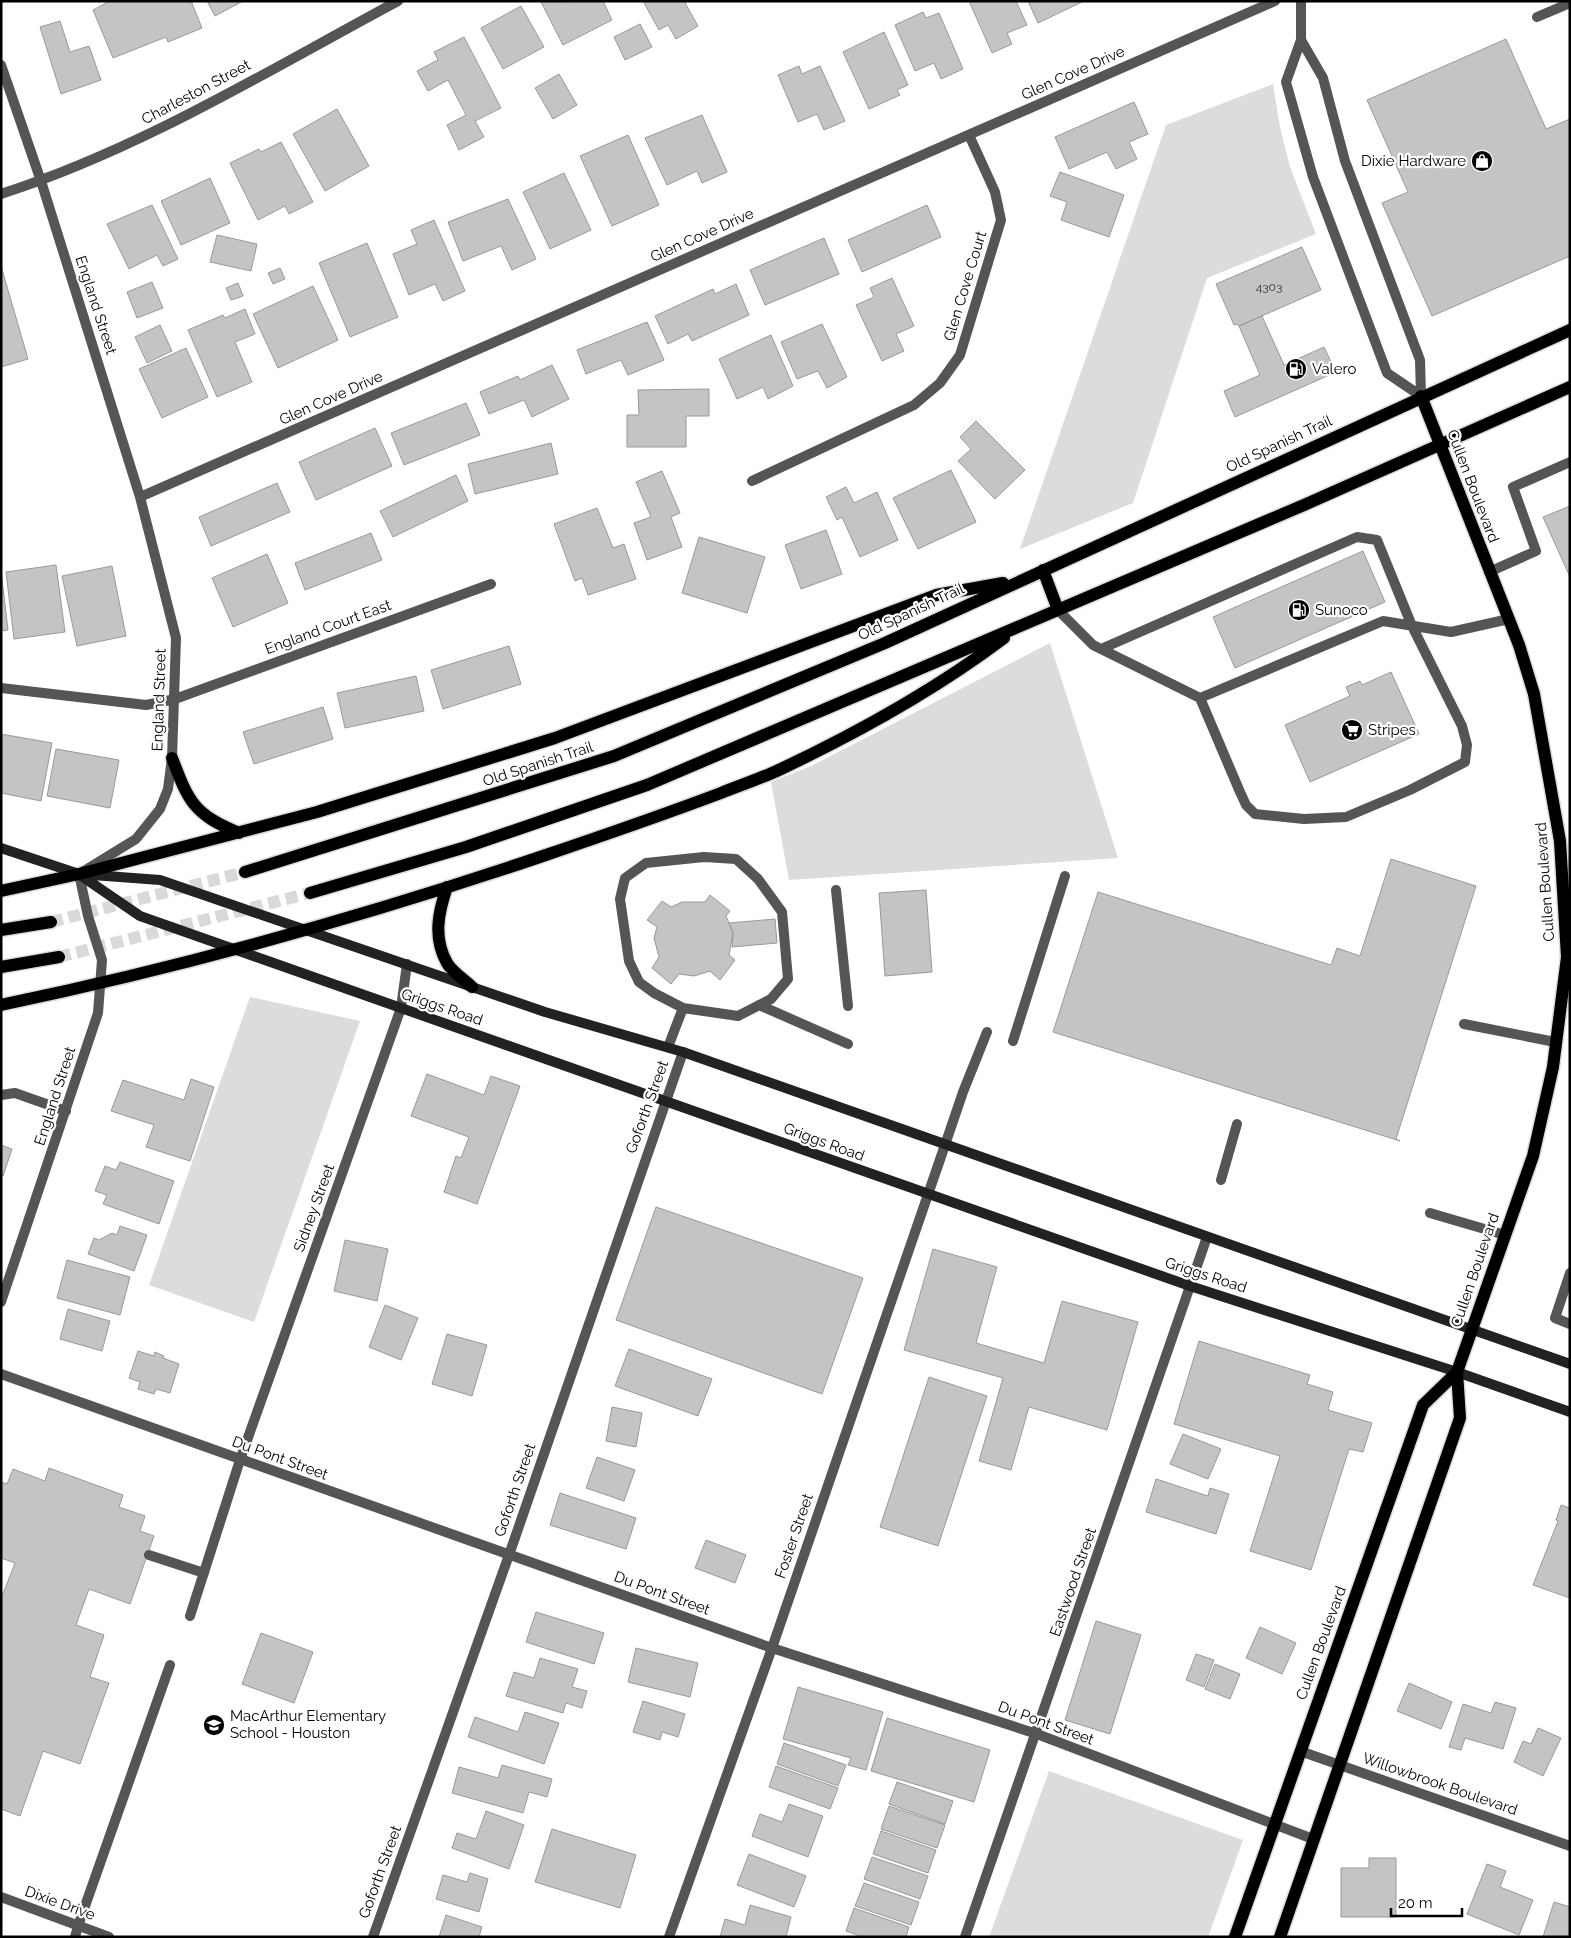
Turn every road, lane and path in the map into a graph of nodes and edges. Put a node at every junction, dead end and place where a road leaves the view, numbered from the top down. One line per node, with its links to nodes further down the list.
1 (398, 1): 9 (street, Charleston Street)
2 (1275, 1): 8 (street, Glen Cove Drive)
3 (1301, 1): 6 (street)
4 (1570, 3): 5 (street)
5 (1537, 17)
6 (1301, 40): 13 (street, Cullen Boulevard); 13 (street)
7 (1, 65): 9 (street, England Street)
8 (969, 135): 16 (street, Glen Cove Court); 17 (street, Glen Cove Drive)
9 (41, 181): 10 (street, Charleston Street); 17 (street, England Street)
10 (1, 194)
11 (1570, 330): 13 (main road, Old Spanish Trail)
12 (1570, 387): 14 (main road)
13 (1421, 396): 14 (main road, Cullen Boulevard); 18 (main road, Old Spanish Trail)
14 (1439, 446): 19 (main road, Cullen Boulevard); 22 (main road)
15 (1570, 462): 19 (street)
16 (752, 481)
17 (140, 497): 29 (street, England Street)
18 (1043, 570): 20 (main road, Old Spanish Trail); 22 (main road)
19 (1489, 572): 23 (main road, Cullen Boulevard)
20 (1020, 580): 31 (main road); 33 (main road, Old Spanish Trail)
21 (491, 584): 29 (street, England Court East)
22 (1058, 610): 24 (main road); 26 (street)
23 (1509, 619): 25 (street); 45 (main road, Cullen Boulevard)
24 (1020, 626): 36 (main road); 39 (main road)
25 (1412, 626): 26 (street); 28 (street); 28 (street)
26 (1101, 649): 28 (street)
27 (1, 688): 29 (street, England Court East)
28 (1200, 698)
29 (175, 699): 30 (street, England Street)
30 (172, 758): 31 (main road); 34 (street, England Street)
31 (239, 833): 34 (main road)
32 (1, 848): 34 (main road, Griggs Road)
33 (245, 872)
34 (79, 874): 38 (main road); 41 (main road, Griggs Road); 43 (main road, Griggs Road); 48 (street, England Street)
35 (1065, 876): 57 (street)
36 (447, 888): 41 (main road); 49 (main road)
37 (836, 890): 52 (street)
38 (1, 891)
39 (310, 893)
40 (51, 922): 42 (main road)
41 (306, 929): 43 (main road); 46 (main road, Griggs Road)
42 (1, 930)
43 (236, 950): 48 (main road); 53 (main road, Griggs Road)
44 (59, 957): 47 (main road)
45 (1568, 957): 58 (main road, Cullen Boulevard)
46 (407, 964): 49 (main road, Griggs Road); 53 (street, Sidney Street)
47 (1, 968)
48 (101, 984): 50 (main road); 64 (street, England Street)
49 (472, 988): 60 (main road, Griggs Road)
50 (1, 1005)
51 (759, 1005): 54 (street); 54 (street); 59 (street)
52 (848, 1006)
53 (401, 1008): 63 (main road, Griggs Road); 81 (street, Sidney Street)
54 (683, 1008): 60 (street)
55 (1464, 1024): 58 (street)
56 (987, 1032): 66 (street, Foster Street)
57 (1013, 1041)
58 (1555, 1042): 70 (main road, Cullen Boulevard)
59 (848, 1044)
60 (668, 1047): 61 (main road, Griggs Road)
61 (683, 1052): 63 (street, Goforth Street); 66 (main road, Griggs Road)
62 (1, 1095): 64 (street)
63 (665, 1101): 68 (main road, Griggs Road); 83 (street, Goforth Street)
64 (66, 1111): 74 (street, England Street)
65 (1237, 1124): 67 (street)
66 (946, 1145): 68 (street, Foster Street); 71 (main road, Griggs Road)
67 (1221, 1180)
68 (928, 1195): 73 (main road, Griggs Road); 86 (street, Foster Street)
69 (1430, 1213): 70 (street)
70 (1505, 1235): 76 (main road, Cullen Boulevard)
71 (1207, 1237): 73 (street, Eastwood Street); 76 (main road, Griggs Road)
72 (1569, 1277): 75 (street)
73 (1190, 1286): 78 (main road, Griggs Road); 88 (street, Eastwood Street)
74 (1, 1302)
75 (1570, 1324)
76 (1471, 1330): 77 (main road, Griggs Road); 78 (main road, Cullen Boulevard)
77 (1570, 1364)
78 (1457, 1372): 80 (main road, Griggs Road); 89 (main road, Cullen Boulevard); 90 (main road, Cullen Boulevard)
79 (1, 1374): 81 (street, Du Pont Street)
80 (1570, 1412)
81 (240, 1460): 83 (street, Du Pont Street); 84 (street, Sidney Street)
82 (149, 1555): 84 (street)
83 (509, 1555): 86 (street, Du Pont Street); 98 (street, Goforth Street)
84 (204, 1574): 85 (street, Sidney Street)
85 (190, 1616)
86 (772, 1648): 88 (street, Du Pont Street); 99 (street, Foster Street)
87 (170, 1665): 95 (street)
88 (1037, 1734): 91 (street, Du Pont Street); 100 (street, Eastwood Street)
89 (1300, 1751): 90 (street, Willowbrook Boulevard); 91 (main road, Cullen Boulevard)
90 (1340, 1766): 92 (main road, Cullen Boulevard); 93 (street, Willowbrook Boulevard)
91 (1274, 1825): 92 (street, Du Pont Street); 101 (main road, Cullen Boulevard)
92 (1313, 1839): 102 (main road, Cullen Boulevard)
93 (1570, 1846)
94 (1, 1897): 95 (street, Dixie Drive)
95 (78, 1926): 96 (street); 97 (street, Dixie Drive)
96 (75, 1937)
97 (109, 1937)
98 (373, 1937)
99 (669, 1937)
100 (965, 1937)
101 (1235, 1937)
102 (1280, 1937)

